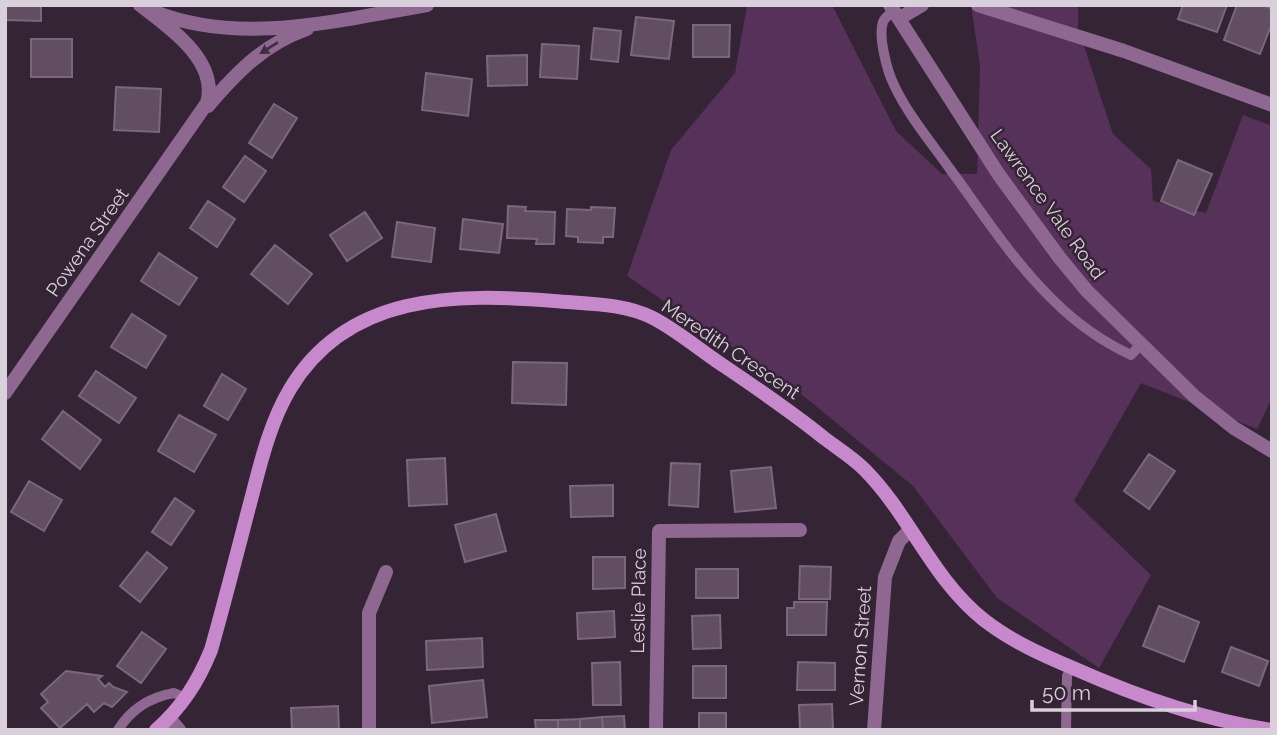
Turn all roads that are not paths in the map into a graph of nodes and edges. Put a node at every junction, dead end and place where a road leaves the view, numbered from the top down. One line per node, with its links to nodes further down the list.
1 (140, 5): 7 (street); 9 (street, Powena Street)
2 (427, 5): 5 (street)
3 (922, 5): 6 (street)
4 (978, 5): 8 (street)
5 (373, 10): 7 (street)
6 (894, 11): 10 (street, Lawrence Vale Road); 10 (lane)
7 (331, 21): 9 (street, Powena Street, one-way to 9)
8 (1272, 105)
9 (201, 114): 11 (street, Powena Street)
10 (1140, 345): 12 (street, Lawrence Vale Road)
11 (5, 393)
12 (1272, 451)
13 (800, 530): 23 (street, Leslie Place)
14 (910, 530): 16 (street, Meredith Crescent); 17 (street, Meredith Crescent); 24 (street, Vernon Street)
15 (386, 572): 22 (street)
16 (1071, 667): 25 (lane); 26 (street, Meredith Crescent)
17 (186, 698): 18 (street, Meredith Crescent); 19 (lane)
18 (169, 718): 20 (street, Meredith Crescent); 21 (street)
19 (118, 730)
20 (156, 730)
21 (179, 730)
22 (369, 730)
23 (656, 730)
24 (874, 730)
25 (1066, 730)
26 (1272, 730)

